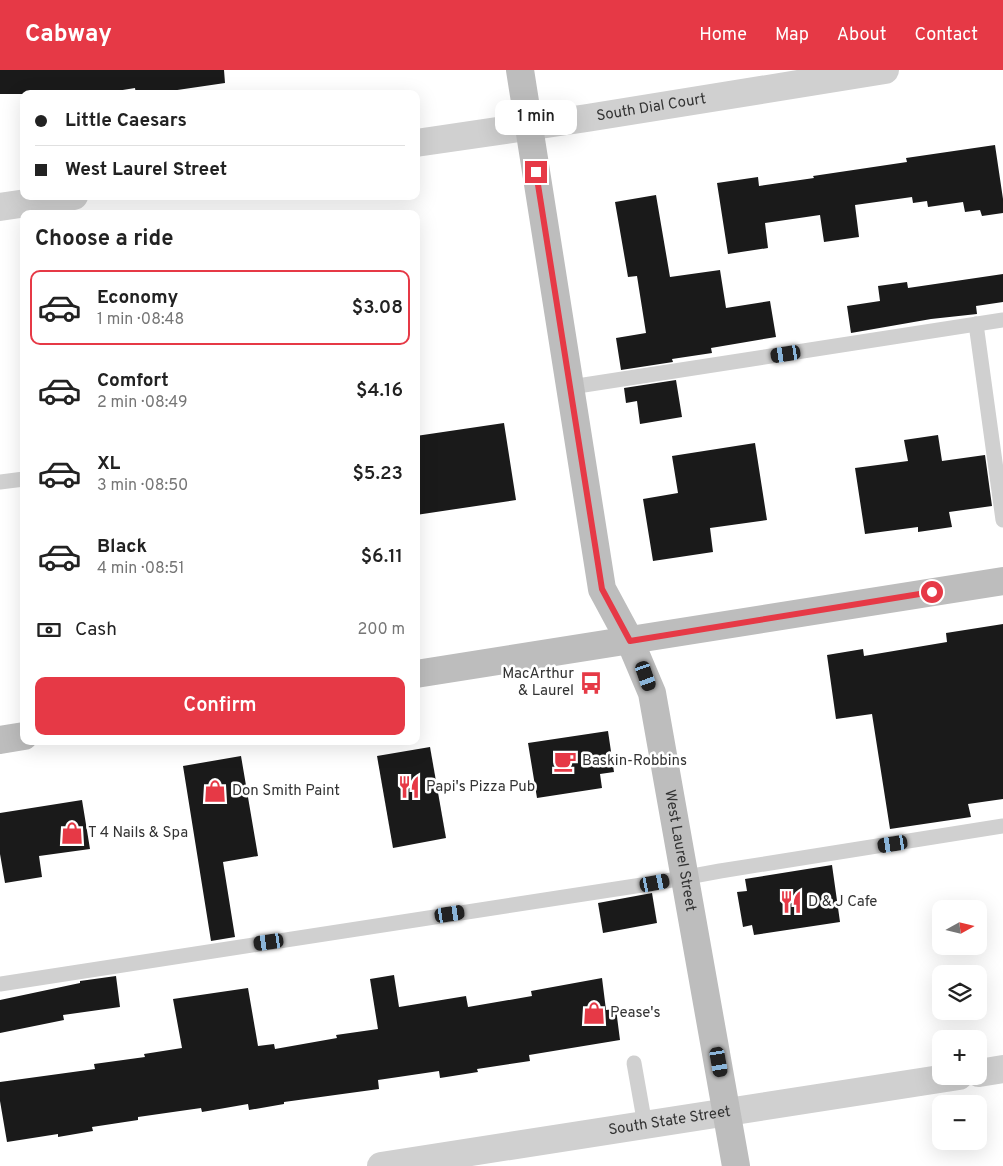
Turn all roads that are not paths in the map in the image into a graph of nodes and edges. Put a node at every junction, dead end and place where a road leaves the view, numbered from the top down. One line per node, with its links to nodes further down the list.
1 (520, 70): 3 (street, West Laurel Street)
2 (885, 70): 3 (street, South Dial Court)
3 (529, 126): 4 (street, South Dial Court); 9 (street, West Laurel Street)
4 (420, 142)
5 (58, 203): 6 (street)
6 (0, 207)
7 (1003, 320): 8 (lane)
8 (976, 324): 9 (lane); 10 (lane)
9 (571, 386): 15 (street, West Laurel Street)
10 (998, 450): 13 (lane)
11 (20, 480): 12 (lane)
12 (0, 482)
13 (1003, 520)
14 (1003, 581): 15 (street)
15 (630, 641): 16 (street); 20 (street, West Laurel Street)
16 (420, 673)
17 (20, 737): 18 (street)
18 (0, 740)
19 (1003, 826): 20 (lane)
20 (684, 877): 21 (lane); 26 (street, West Laurel Street)
21 (0, 984)
22 (634, 1062): 27 (lane)
23 (1003, 1069): 24 (street)
24 (987, 1072)
25 (932, 1080): 26 (street, South State Street)
26 (727, 1111): 27 (street, South State Street); 29 (street, West Laurel Street)
27 (644, 1125): 28 (street, South State Street)
28 (381, 1166)
29 (736, 1166)

